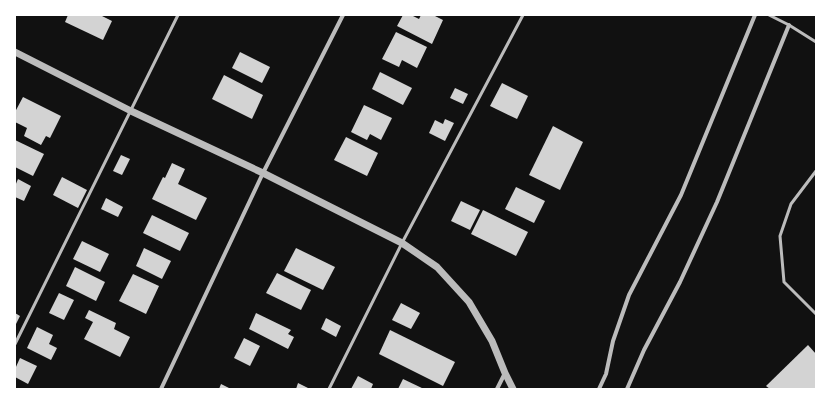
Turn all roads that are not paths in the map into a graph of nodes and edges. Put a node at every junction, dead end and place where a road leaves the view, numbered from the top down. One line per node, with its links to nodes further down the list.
1 (178, 15): 9 (lane)
2 (343, 15): 11 (street)
3 (523, 15): 12 (lane)
4 (755, 15): 20 (street)
5 (769, 15): 6 (lane)
6 (789, 25): 7 (lane); 21 (street)
7 (816, 42)
8 (15, 52): 9 (street)
9 (131, 111): 11 (street); 14 (lane)
10 (816, 171): 13 (lane)
11 (263, 173): 12 (street); 16 (street)
12 (402, 243): 15 (street); 17 (lane)
13 (816, 314)
14 (15, 344)
15 (505, 373): 18 (street); 19 (street)
16 (161, 389)
17 (329, 389)
18 (497, 389)
19 (514, 389)
20 (599, 389)
21 (627, 389)

